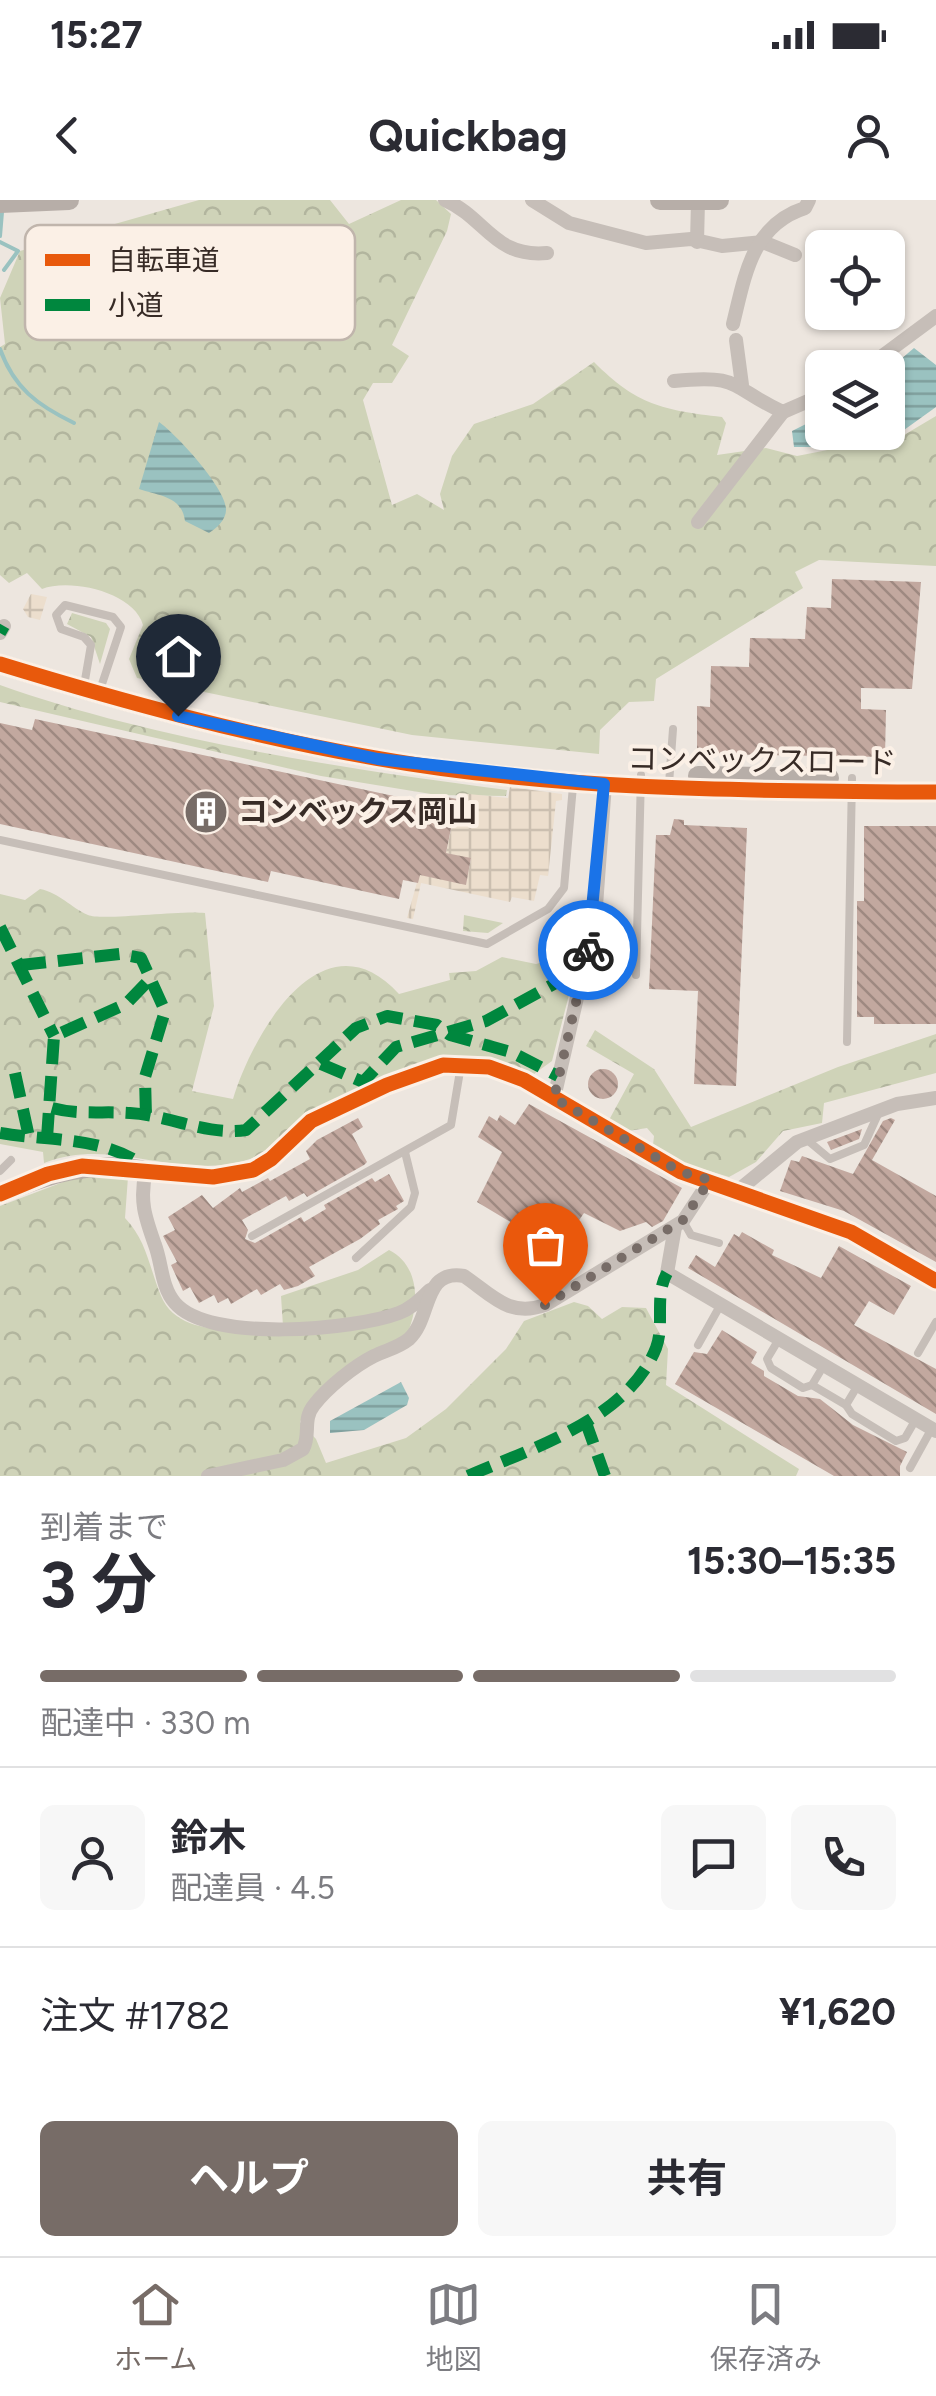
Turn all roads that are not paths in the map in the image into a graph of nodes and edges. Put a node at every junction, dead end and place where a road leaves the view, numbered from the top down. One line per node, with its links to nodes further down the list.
1 (70, 200): 8 (street)
2 (445, 200): 11 (street)
3 (532, 200): 9 (street)
4 (660, 200): 7 (street)
5 (719, 200): 7 (street)
6 (809, 200): 10 (street)
7 (698, 201): 9 (street)
8 (0, 204)
9 (697, 242): 10 (street)
10 (763, 242): 12 (street); 16 (street)
11 (548, 253)
12 (795, 255)
13 (936, 316): 14 (street)
14 (890, 350)
15 (674, 381): 16 (street)
16 (742, 384): 18 (street)
17 (805, 402): 18 (street)
18 (783, 412): 19 (street)
19 (698, 522)
20 (0, 652): 22 (street, コンベックスロード)
21 (0, 664): 25 (street, コンベックスロード)
22 (94, 682): 22 (lane); 26 (street, コンベックスロード)
23 (673, 729): 27 (lane)
24 (936, 779): 29 (street, コンベックスロード)
25 (573, 781): 28 (street, コンベックスロード); 31 (lane)
26 (640, 781): 27 (street, コンベックスロード); 28 (street, コンベックスロード); 32 (lane)
27 (669, 782): 29 (street, コンベックスロード)
28 (604, 784): 35 (street)
29 (852, 785): 30 (street, コンベックスロード); 33 (lane)
30 (936, 792)
31 (0, 840)
32 (636, 976)
33 (847, 1042)
34 (462, 1065): 35 (street); 39 (lane); 42 (street)
35 (554, 1098): 43 (street)
36 (936, 1098): 37 (street)
37 (879, 1112): 38 (street); 38 (lane)
38 (806, 1139): 44 (street)
39 (405, 1152): 47 (lane); 49 (lane)
40 (10, 1160): 41 (lane)
41 (0, 1171)
42 (143, 1171): 45 (street); 51 (street)
43 (710, 1180): 44 (street); 46 (street)
44 (740, 1189): 50 (street)
45 (0, 1194)
46 (679, 1224): 48 (lane); 51 (street); 52 (street)
47 (252, 1236)
48 (719, 1243)
49 (356, 1258)
50 (936, 1281)
51 (430, 1290): 64 (street)
52 (721, 1304): 54 (street); 55 (lane)
53 (936, 1322): 56 (lane)
54 (779, 1338): 57 (street); 58 (lane)
55 (698, 1345)
56 (918, 1353)
57 (824, 1365): 58 (lane); 59 (street)
58 (812, 1385): 60 (lane)
59 (858, 1385): 60 (lane); 61 (street)
60 (846, 1405): 61 (lane)
61 (916, 1419): 62 (street)
62 (934, 1430): 63 (lane)
63 (910, 1468)
64 (208, 1476)

